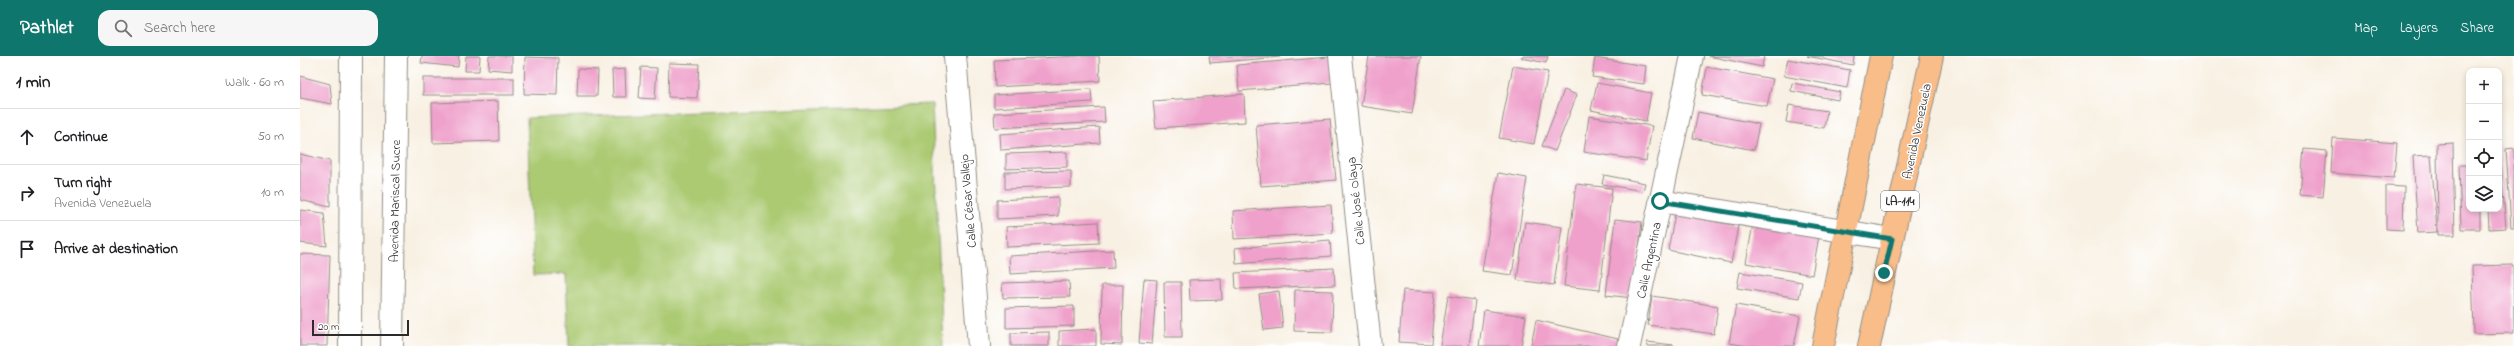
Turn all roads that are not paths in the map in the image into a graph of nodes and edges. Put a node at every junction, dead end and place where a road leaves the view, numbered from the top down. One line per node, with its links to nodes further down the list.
1 (351, 56): 11 (street)
2 (396, 56): 12 (street, Avenida Mariscal Sucre)
3 (955, 56): 13 (street, Calle César Vallejo)
4 (1340, 56): 14 (street, Calle José Olaya)
5 (1692, 56): 8 (street, Calle Argentina)
6 (1881, 56): 9 (main road)
7 (1932, 56): 10 (main road, Avenida Venezuela / LA-114)
8 (1660, 201): 9 (street); 15 (street, Calle Argentina)
9 (1846, 232): 10 (street); 16 (main road)
10 (1892, 239): 17 (main road, Avenida Venezuela / LA-114)
11 (350, 346)
12 (392, 346)
13 (979, 346)
14 (1370, 346)
15 (1629, 346)
16 (1822, 346)
17 (1869, 346)

